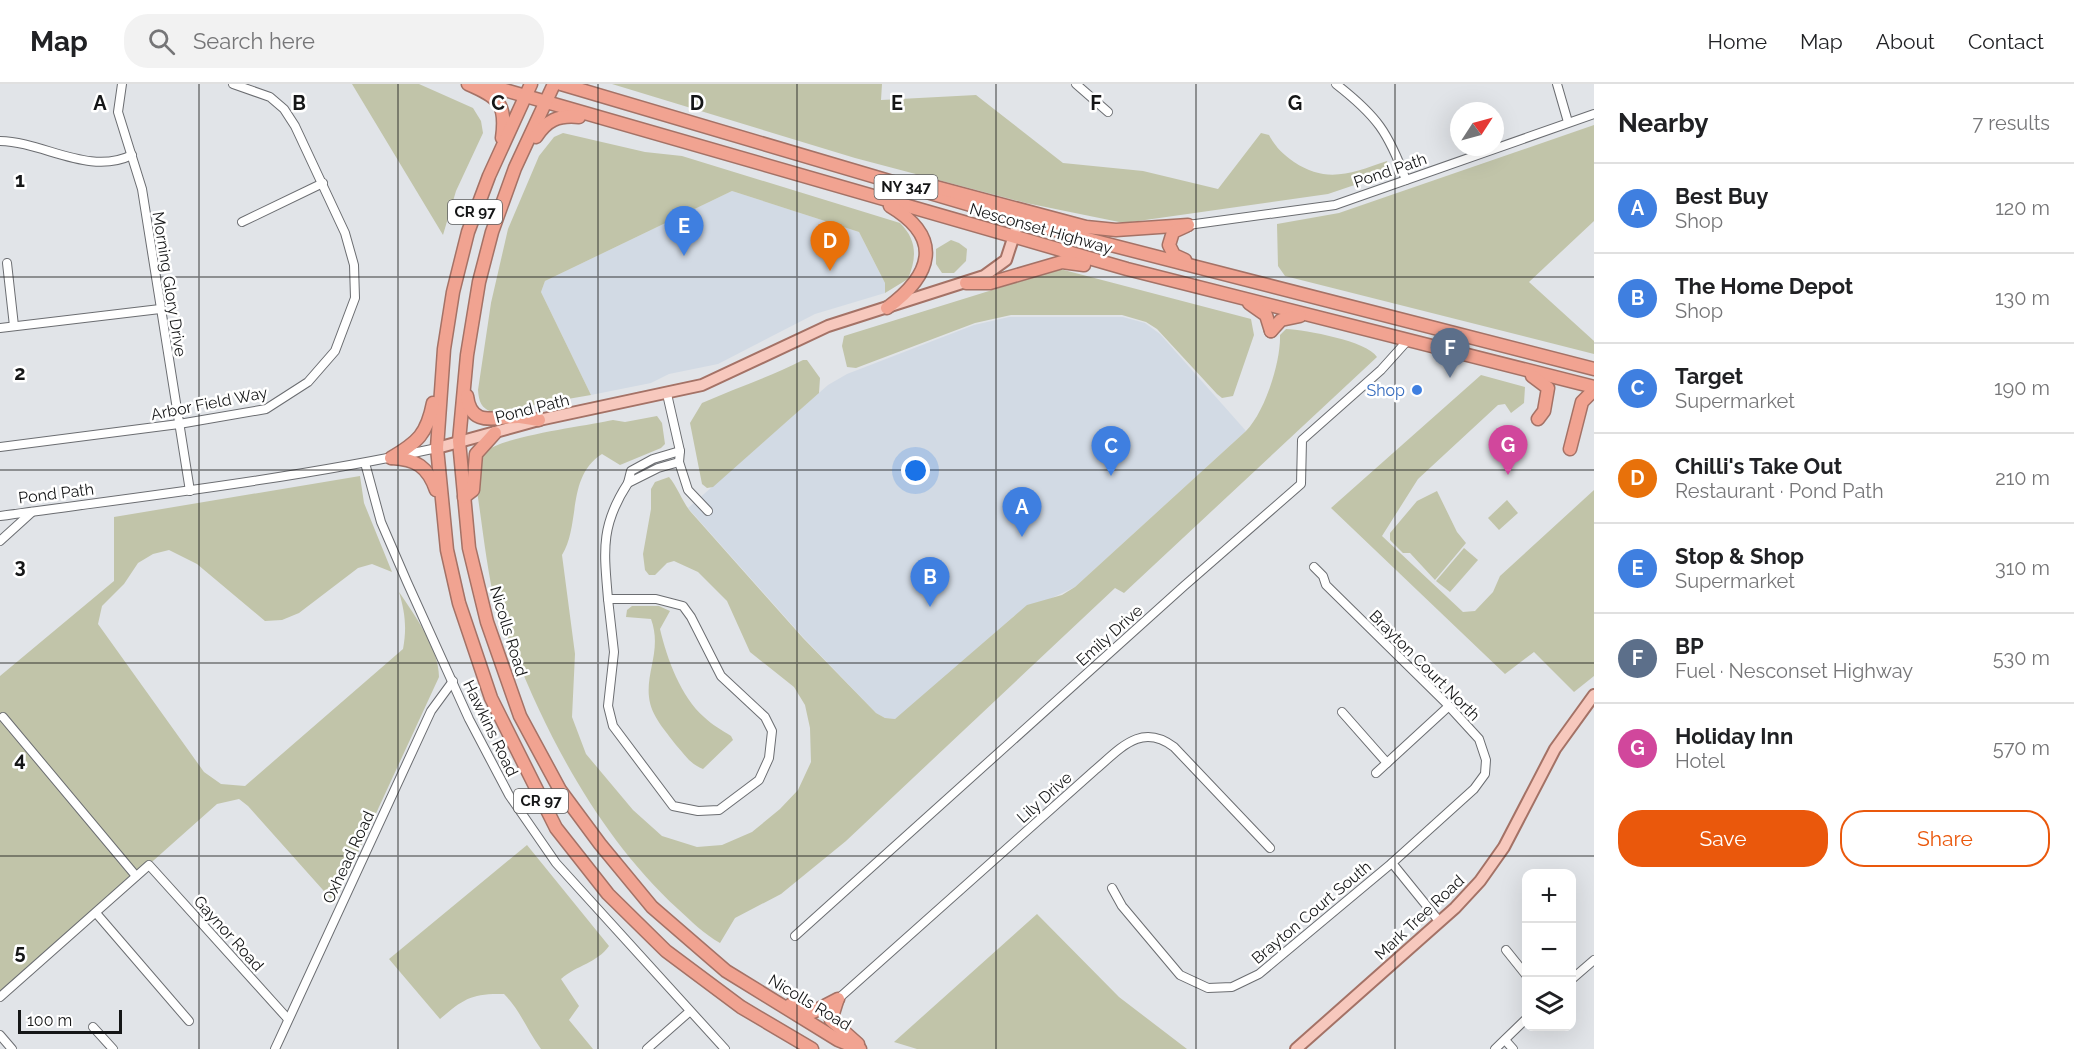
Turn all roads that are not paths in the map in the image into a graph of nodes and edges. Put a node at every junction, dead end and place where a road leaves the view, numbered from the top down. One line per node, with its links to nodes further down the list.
1 (122, 84): 22 (street, Morning Glory Drive)
2 (233, 84): 25 (street, Arbor Field Way)
3 (468, 84): 21 (highway)
4 (484, 84): 12 (highway, Nesconset Highway / NY 347)
5 (531, 84): 12 (highway, CR 97)
6 (554, 84): 13 (highway, Nicolls Road / CR 97)
7 (561, 84): 15 (highway, Nesconset Highway / NY 347)
8 (591, 84): 15 (highway)
9 (1076, 84): 14 (street)
10 (1336, 84): 24 (street)
11 (1557, 84): 18 (street)
12 (525, 96): 13 (highway, Nesconset Highway / NY 347); 21 (highway, CR 97)
13 (545, 102): 17 (highway, Nesconset Highway / NY 347); 23 (highway, Nicolls Road / CR 97)
14 (1108, 112)
15 (664, 114): 20 (highway, Nesconset Highway / NY 347)
16 (1594, 114): 18 (street, Pond Path)
17 (609, 121): 23 (highway); 26 (highway, Nesconset Highway / NY 347)
18 (1568, 122): 24 (street, Pond Path)
19 (0, 141): 22 (street)
20 (794, 152): 27 (highway, Nesconset Highway / NY 347); 29 (highway)
21 (499, 154): 44 (highway, CR 97)
22 (132, 156): 37 (street, Morning Glory Drive)
23 (515, 168): 45 (highway, Nicolls Road / CR 97)
24 (1407, 180): 29 (street, Pond Path)
25 (323, 183): 28 (street); 50 (street, Arbor Field Way)
26 (874, 196): 30 (highway, Nesconset Highway / NY 347); 36 (highway)
27 (1019, 220): 30 (main road, Pond Path); 33 (highway, Nesconset Highway / NY 347)
28 (242, 222)
29 (1188, 225): 33 (highway)
30 (1015, 238): 32 (highway, Nesconset Highway / NY 347); 34 (main road, Pond Path)
31 (7, 263): 39 (street)
32 (1127, 269): 34 (highway); 35 (highway, Nesconset Highway / NY 347)
33 (1205, 270): 43 (highway, Nesconset Highway / NY 347)
34 (966, 283): 36 (main road, Pond Path)
35 (1238, 297): 38 (highway, Nesconset Highway / NY 347); 38 (highway)
36 (887, 308): 47 (main road, Pond Path)
37 (159, 309): 39 (street); 50 (street, Morning Glory Drive)
38 (1308, 315): 41 (highway, Nesconset Highway / NY 347)
39 (14, 326): 40 (street)
40 (0, 328)
41 (1408, 340): 42 (highway, Nesconset Highway / NY 347); 85 (street, Emily Drive)
42 (1514, 367): 46 (highway, Nesconset Highway / NY 347); 48 (highway)
43 (1594, 369)
44 (442, 371): 54 (highway, CR 97); 57 (highway)
45 (465, 373): 49 (highway); 52 (highway, Nicolls Road / CR 97)
46 (1594, 389): 55 (highway)
47 (667, 394): 49 (main road, Pond Path); 56 (street)
48 (1538, 419)
49 (539, 420): 51 (main road, Pond Path)
50 (179, 424): 53 (street, Arbor Field Way); 63 (street, Morning Glory Drive)
51 (495, 433): 52 (main road, Pond Path); 64 (highway)
52 (459, 441): 54 (main road, Pond Path); 64 (highway, Nicolls Road / CR 97)
53 (0, 447)
54 (436, 448): 57 (street, Pond Path); 65 (highway, CR 97)
55 (1570, 449)
56 (680, 451): 58 (street); 60 (street)
57 (390, 458): 59 (street, Pond Path); 65 (highway)
58 (679, 462): 61 (street); 66 (street)
59 (365, 463): 63 (street, Pond Path); 72 (street, Hawkins Road)
60 (638, 467): 61 (street); 62 (street)
61 (644, 476): 62 (street)
62 (628, 483): 71 (street)
63 (190, 491): 67 (street, Pond Path)
64 (464, 497): 92 (highway, Nicolls Road / CR 97)
65 (442, 507): 105 (highway, CR 97)
66 (708, 511)
67 (33, 512): 68 (street, Pond Path); 69 (street)
68 (0, 516)
69 (0, 541)
70 (1314, 567): 74 (street, Brayton Court North)
71 (608, 599): 71 (street)
72 (453, 681): 93 (street, Hawkins Road); 94 (street, Oxhead Road)
73 (1594, 694): 84 (main road, Mark Tree Road)
74 (1449, 706): 77 (street); 80 (street, Brayton Court North)
75 (1342, 712): 77 (street)
76 (3, 717): 81 (street)
77 (1387, 763): 78 (street)
78 (1376, 773)
79 (1270, 848): 91 (street, Lily Drive)
80 (1392, 863): 82 (street, Brayton Court South); 84 (street)
81 (136, 876): 83 (street); 94 (street, Gaynor Road)
82 (1112, 888)
83 (96, 913): 90 (street); 95 (street)
84 (1440, 921): 107 (main road, Mark Tree Road)
85 (795, 936)
86 (1506, 950): 88 (street)
87 (1594, 960): 89 (street)
88 (1522, 969)
89 (1574, 977)
90 (0, 997)
91 (838, 999): 92 (highway); 106 (highway)
92 (775, 1001): 106 (highway, Nicolls Road / CR 97)
93 (689, 1012): 103 (street); 104 (street, Hawkins Road)
94 (288, 1019): 102 (street, Oxhead Road)
95 (189, 1021)
96 (1522, 1024): 99 (street)
97 (93, 1027): 101 (street)
98 (0, 1035): 100 (street)
99 (1505, 1040): 108 (street); 109 (street)
100 (12, 1049)
101 (113, 1049)
102 (275, 1049)
103 (647, 1049)
104 (725, 1049)
105 (812, 1049)
106 (862, 1049)
107 (1296, 1049)
108 (1495, 1049)
109 (1513, 1049)

